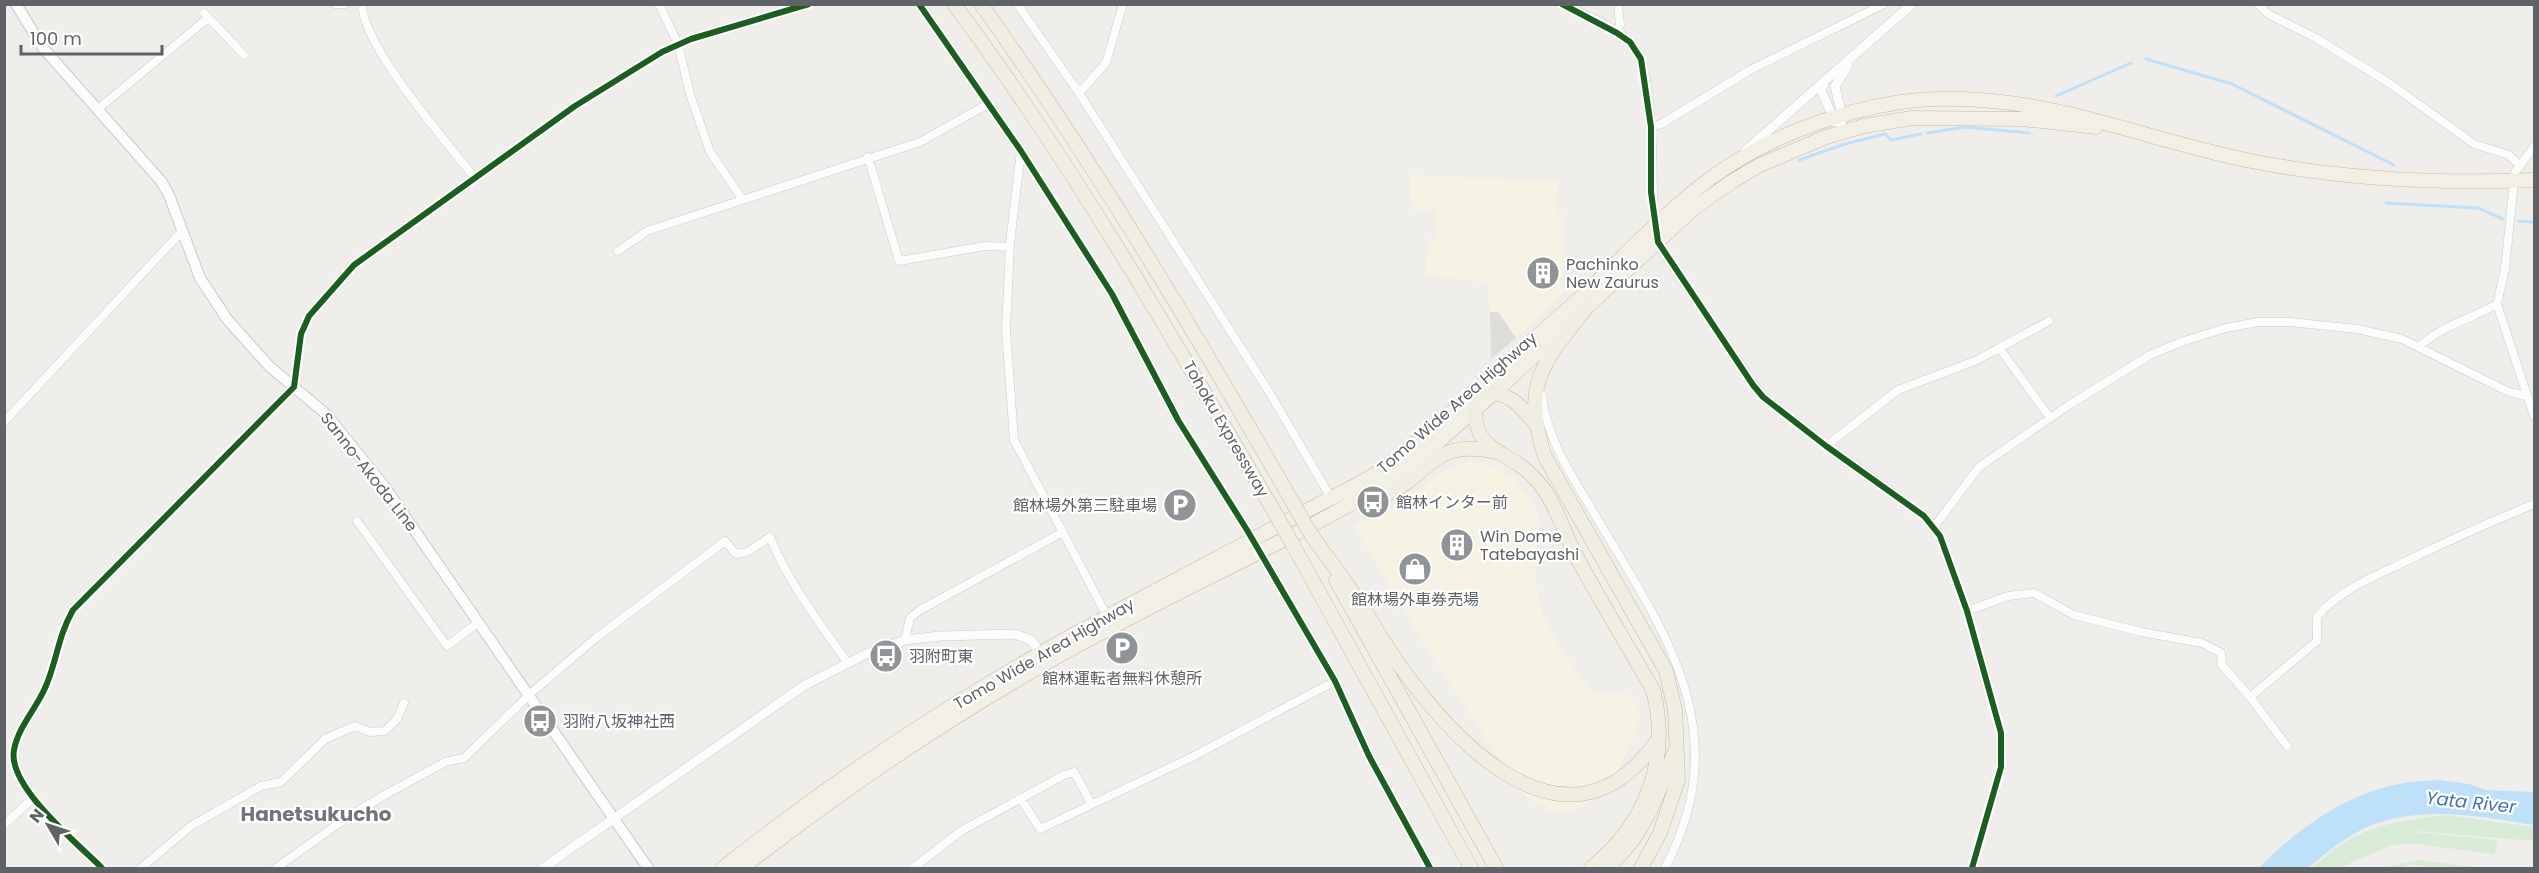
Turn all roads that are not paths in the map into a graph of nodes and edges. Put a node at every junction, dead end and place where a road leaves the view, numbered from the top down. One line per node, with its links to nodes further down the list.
1 (16, 4): 24 (main road, Sanno-Akoda Line)
2 (336, 4): 3 (street)
3 (345, 4)
4 (659, 4): 19 (street)
5 (809, 4): 19 (street)
6 (919, 4): 23 (street)
7 (954, 4): 82 (highway, Tohoku Expressway, bridge)
8 (981, 4): 65 (highway, Tohoku Expressway, bridge)
9 (1017, 4): 22 (street)
10 (1123, 4): 22 (street)
11 (1562, 4): 17 (street)
12 (1618, 4): 17 (street)
13 (1884, 4): 26 (street)
14 (1912, 4): 18 (street)
15 (2258, 4): 32 (street)
16 (361, 5): 34 (street)
17 (1617, 33): 26 (street)
18 (1877, 36): 21 (street); 25 (street)
19 (678, 44): 34 (street); 37 (street)
20 (244, 55): 24 (street)
21 (1825, 80): 25 (street); 33 (street)
22 (1079, 93): 59 (street)
23 (988, 104): 30 (street); 31 (street)
24 (98, 110): 38 (main road, Sanno-Akoda Line)
25 (1837, 116): 27 (highway, Tomo Wide Area Highway); 28 (street); 33 (highway, Tomo Wide Area Highway)
26 (1651, 127): 39 (street)
27 (2116, 128): 28 (highway, Tomo Wide Area Highway); 36 (highway, Tomo Wide Area Highway)
28 (1841, 132): 39 (highway, Tomo Wide Area Highway)
29 (2535, 147): 32 (street)
30 (1021, 151): 40 (street); 66 (street)
31 (868, 157): 37 (street); 40 (street)
32 (2519, 165): 36 (street)
33 (1729, 166): 39 (highway, Tomo Wide Area Highway)
34 (474, 177): 47 (street)
35 (2535, 180): 36 (highway, Tomo Wide Area Highway)
36 (2514, 181): 42 (street)
37 (743, 200): 41 (street)
38 (182, 231): 47 (main road, Sanno-Akoda Line); 55 (street)
39 (1656, 235): 43 (highway, Tomo Wide Area Highway); 48 (highway, Tomo Wide Area Highway); 57 (street)
40 (1010, 247): 64 (street)
41 (618, 251)
42 (2497, 304): 45 (street); 51 (street)
43 (1587, 307): 49 (highway, Tomo Wide Area Highway); 56 (highway)
44 (2049, 321): 46 (street)
45 (2420, 346): 51 (street); 54 (street)
46 (2000, 349): 54 (street); 57 (street)
47 (294, 387): 69 (main road, Sanno-Akoda Line); 80 (street)
48 (1475, 390): 49 (highway); 52 (highway); 59 (highway, Tomo Wide Area Highway)
49 (1496, 391): 52 (highway, Tomo Wide Area Highway); 56 (highway)
50 (1542, 395): 105 (street)
51 (2526, 396): 53 (street)
52 (1474, 411): 58 (highway); 60 (highway, Tomo Wide Area Highway)
53 (2535, 416)
54 (2050, 418): 63 (street)
55 (4, 422)
56 (1537, 426): 79 (highway)
57 (1826, 446): 63 (street)
58 (1496, 452): 60 (highway); 77 (highway)
59 (1331, 498): 66 (highway, Tomo Wide Area Highway)
60 (1360, 500): 66 (highway, Tomo Wide Area Highway)
61 (2535, 504): 75 (street)
62 (357, 521): 69 (street)
63 (1934, 526): 67 (street)
64 (1063, 532): 68 (street); 70 (street)
65 (1312, 536): 81 (highway); 101 (highway, Tohoku Expressway)
66 (1256, 546): 68 (highway, Tomo Wide Area Highway); 71 (highway, Tomo Wide Area Highway); 73 (street)
67 (1967, 611): 75 (street); 106 (street)
68 (1107, 616): 71 (highway, Tomo Wide Area Highway)
69 (479, 622): 74 (main road, Sanno-Akoda Line)
70 (905, 640): 71 (street); 72 (street)
71 (1044, 657): 95 (highway, Tomo Wide Area Highway); 96 (highway, Tomo Wide Area Highway)
72 (847, 662): 74 (street); 88 (street)
73 (1335, 681): 87 (street); 98 (street)
74 (530, 694): 88 (main road, Sanno-Akoda Line); 92 (street)
75 (2250, 697): 78 (street)
76 (404, 703): 91 (street)
77 (1658, 737): 84 (highway); 102 (highway)
78 (2287, 746)
79 (1676, 749): 103 (highway); 104 (highway)
80 (14, 751): 83 (street); 85 (street)
81 (1455, 752)
82 (1408, 753): 99 (highway); 100 (highway, Tohoku Expressway)
83 (4, 754)
84 (1630, 795)
85 (33, 798): 89 (street); 90 (street)
86 (1021, 799): 87 (street); 87 (street); 97 (street)
87 (1091, 803)
88 (614, 818): 93 (street); 94 (main road, Sanno-Akoda Line)
89 (4, 825)
90 (102, 868)
91 (141, 868)
92 (276, 868)
93 (543, 868)
94 (648, 868)
95 (723, 868)
96 (742, 868)
97 (913, 868)
98 (1431, 868)
99 (1462, 868)
100 (1471, 868)
101 (1496, 868)
102 (1591, 868)
103 (1606, 868)
104 (1641, 868)
105 (1665, 868)
106 (1972, 868)

